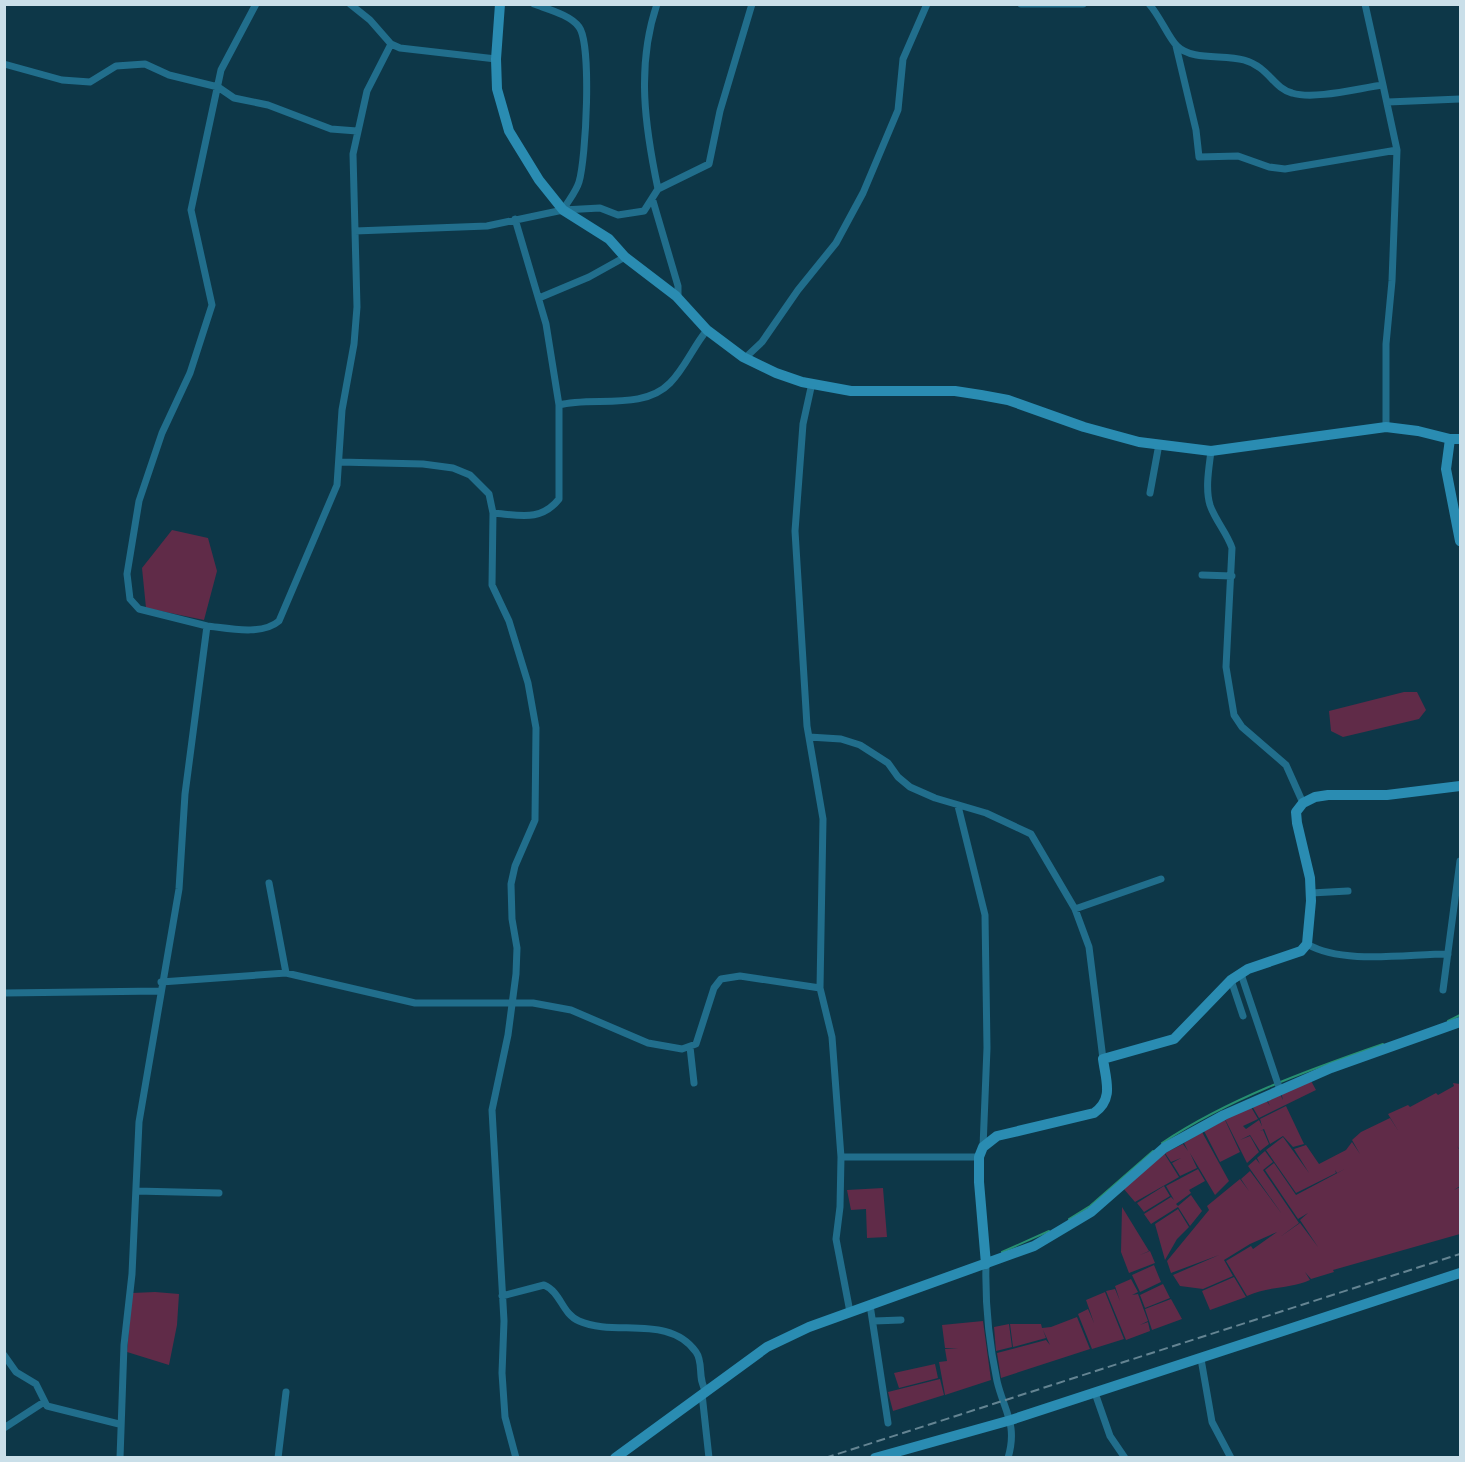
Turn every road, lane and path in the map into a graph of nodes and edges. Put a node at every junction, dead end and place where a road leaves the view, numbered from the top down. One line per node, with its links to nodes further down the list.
1 (256, 4): 17 (street)
2 (350, 4): 12 (street)
3 (500, 4): 14 (street)
4 (534, 4): 24 (street)
5 (657, 4): 22 (street)
6 (752, 4): 22 (street)
7 (927, 4): 31 (street)
8 (1022, 4): 9 (street)
9 (1083, 4)
10 (1149, 4): 13 (street)
11 (1365, 4): 16 (street)
12 (391, 44): 14 (street); 20 (street)
13 (1176, 46): 16 (street); 21 (street)
14 (496, 58): 24 (street)
15 (4, 64): 17 (street)
16 (1383, 85): 19 (street)
17 (218, 87): 20 (street); 44 (street)
18 (1461, 99): 19 (street)
19 (1388, 102): 21 (street)
20 (357, 131): 26 (street)
21 (1397, 150): 34 (street)
22 (658, 189): 23 (street)
23 (653, 201): 24 (street); 28 (street)
24 (563, 210): 25 (street); 27 (street)
25 (515, 219): 26 (street); 29 (street)
26 (355, 231): 38 (street)
27 (626, 257): 28 (street); 29 (street)
28 (678, 297): 30 (street)
29 (539, 298): 33 (street)
30 (707, 330): 31 (street); 33 (street)
31 (746, 358): 32 (street)
32 (812, 383): 36 (street); 45 (street)
33 (559, 405): 40 (street)
34 (1386, 427): 35 (street); 37 (street)
35 (1455, 439): 41 (street)
36 (1159, 444): 37 (street); 39 (street)
37 (1210, 451): 43 (street)
38 (339, 462): 40 (street); 44 (street)
39 (1150, 493)
40 (493, 513): 65 (street)
41 (1461, 541)
42 (1202, 575): 43 (street)
43 (1232, 576): 47 (street)
44 (207, 626): 60 (street)
45 (809, 737): 48 (street); 61 (street)
46 (1461, 786): 47 (street)
47 (1303, 803): 53 (street)
48 (958, 806): 54 (street); 72 (street)
49 (1461, 861): 56 (street)
50 (1161, 879): 54 (street)
51 (269, 883): 57 (street)
52 (1348, 891): 53 (street)
53 (1311, 893): 55 (street)
54 (1075, 909): 69 (street)
55 (1307, 944): 56 (street); 58 (street)
56 (1448, 954): 62 (street)
57 (286, 973): 60 (street); 65 (street)
58 (1242, 974): 59 (street); 71 (street)
59 (1231, 980): 66 (street); 69 (street)
60 (162, 982): 63 (street)
61 (820, 988): 68 (street); 73 (street)
62 (1443, 990)
63 (160, 991): 64 (street); 74 (street)
64 (4, 993)
65 (511, 1003): 68 (street); 78 (street)
66 (1243, 1016)
67 (1461, 1022): 71 (street)
68 (690, 1047): 70 (street)
69 (1103, 1059): 72 (street)
70 (694, 1083)
71 (1279, 1086): 76 (street)
72 (981, 1152): 73 (street); 76 (street)
73 (841, 1157): 80 (street)
74 (136, 1191): 75 (street); 91 (street)
75 (219, 1193)
76 (985, 1259): 79 (street); 89 (street)
77 (1461, 1273): 84 (street)
78 (502, 1296): 85 (street); 95 (street)
79 (870, 1305): 80 (street); 82 (street)
80 (849, 1309): 85 (street)
81 (901, 1320): 82 (street)
82 (874, 1321): 90 (street)
83 (4, 1355): 88 (street)
84 (1201, 1359): 87 (street); 101 (street)
85 (703, 1390): 96 (street); 97 (street)
86 (286, 1392): 94 (street)
87 (1095, 1393): 89 (street); 100 (street)
88 (44, 1402): 91 (street); 92 (street)
89 (1011, 1420): 98 (street); 99 (street)
90 (888, 1423)
91 (119, 1425): 93 (street)
92 (4, 1428)
93 (120, 1458)
94 (278, 1458)
95 (516, 1458)
96 (615, 1458)
97 (709, 1458)
98 (875, 1458)
99 (1008, 1458)
100 (1125, 1458)
101 (1231, 1458)

